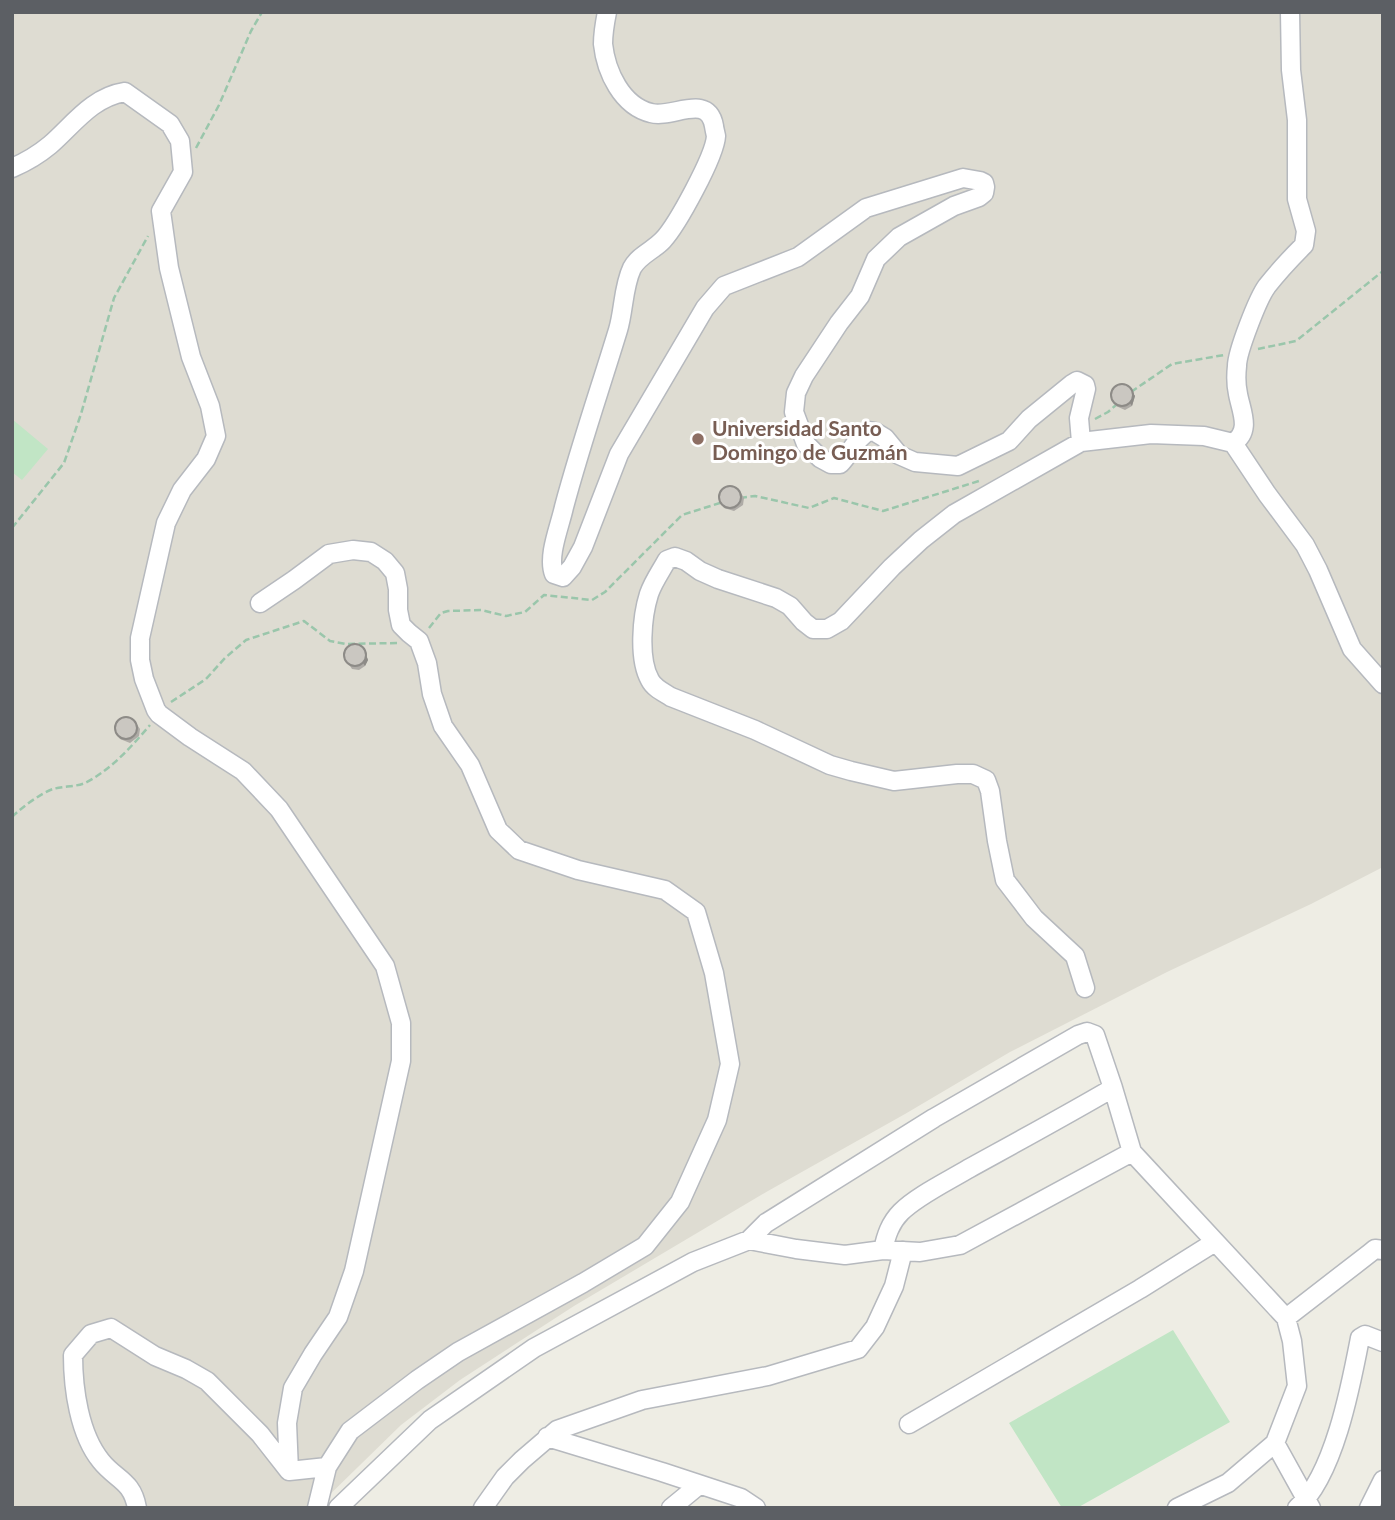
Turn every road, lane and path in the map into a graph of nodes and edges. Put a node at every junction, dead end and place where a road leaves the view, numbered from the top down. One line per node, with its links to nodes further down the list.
1 (262, 12): 4 (path)
2 (607, 12): 11 (street)
3 (1290, 12): 8 (street)
4 (195, 149)
5 (12, 168): 6 (street)
6 (161, 211): 16 (path); 20 (street)
7 (1383, 271): 8 (path)
8 (1239, 352): 9 (path); 12 (street)
9 (1127, 396)
10 (1118, 404): 11 (path)
11 (1080, 435): 12 (street); 22 (street)
12 (1233, 443): 19 (street)
13 (980, 481): 14 (path)
14 (741, 498)
15 (727, 501): 18 (path)
16 (12, 528)
17 (260, 603): 18 (street)
18 (419, 641): 20 (path); 35 (street)
19 (1383, 684)
20 (159, 715): 21 (path); 36 (street)
21 (12, 817)
22 (1084, 988)
23 (1113, 1088): 24 (street); 25 (street); 27 (street)
24 (1132, 1152): 26 (street); 29 (street)
25 (749, 1240): 27 (street); 42 (street)
26 (1215, 1242): 30 (street); 32 (street)
27 (883, 1250): 29 (street)
28 (1383, 1250): 30 (street)
29 (903, 1251): 33 (street)
30 (1286, 1318): 34 (street)
31 (1383, 1342): 39 (street)
32 (909, 1424)
33 (547, 1437): 38 (street); 43 (street)
34 (1275, 1443): 39 (street); 46 (street)
35 (327, 1467): 36 (street); 41 (street)
36 (289, 1471): 40 (street)
37 (1383, 1480): 47 (street)
38 (699, 1485): 44 (street); 45 (street)
39 (1305, 1505)
40 (137, 1508)
41 (317, 1508)
42 (338, 1508)
43 (483, 1508)
44 (671, 1508)
45 (756, 1508)
46 (1177, 1508)
47 (1369, 1508)

